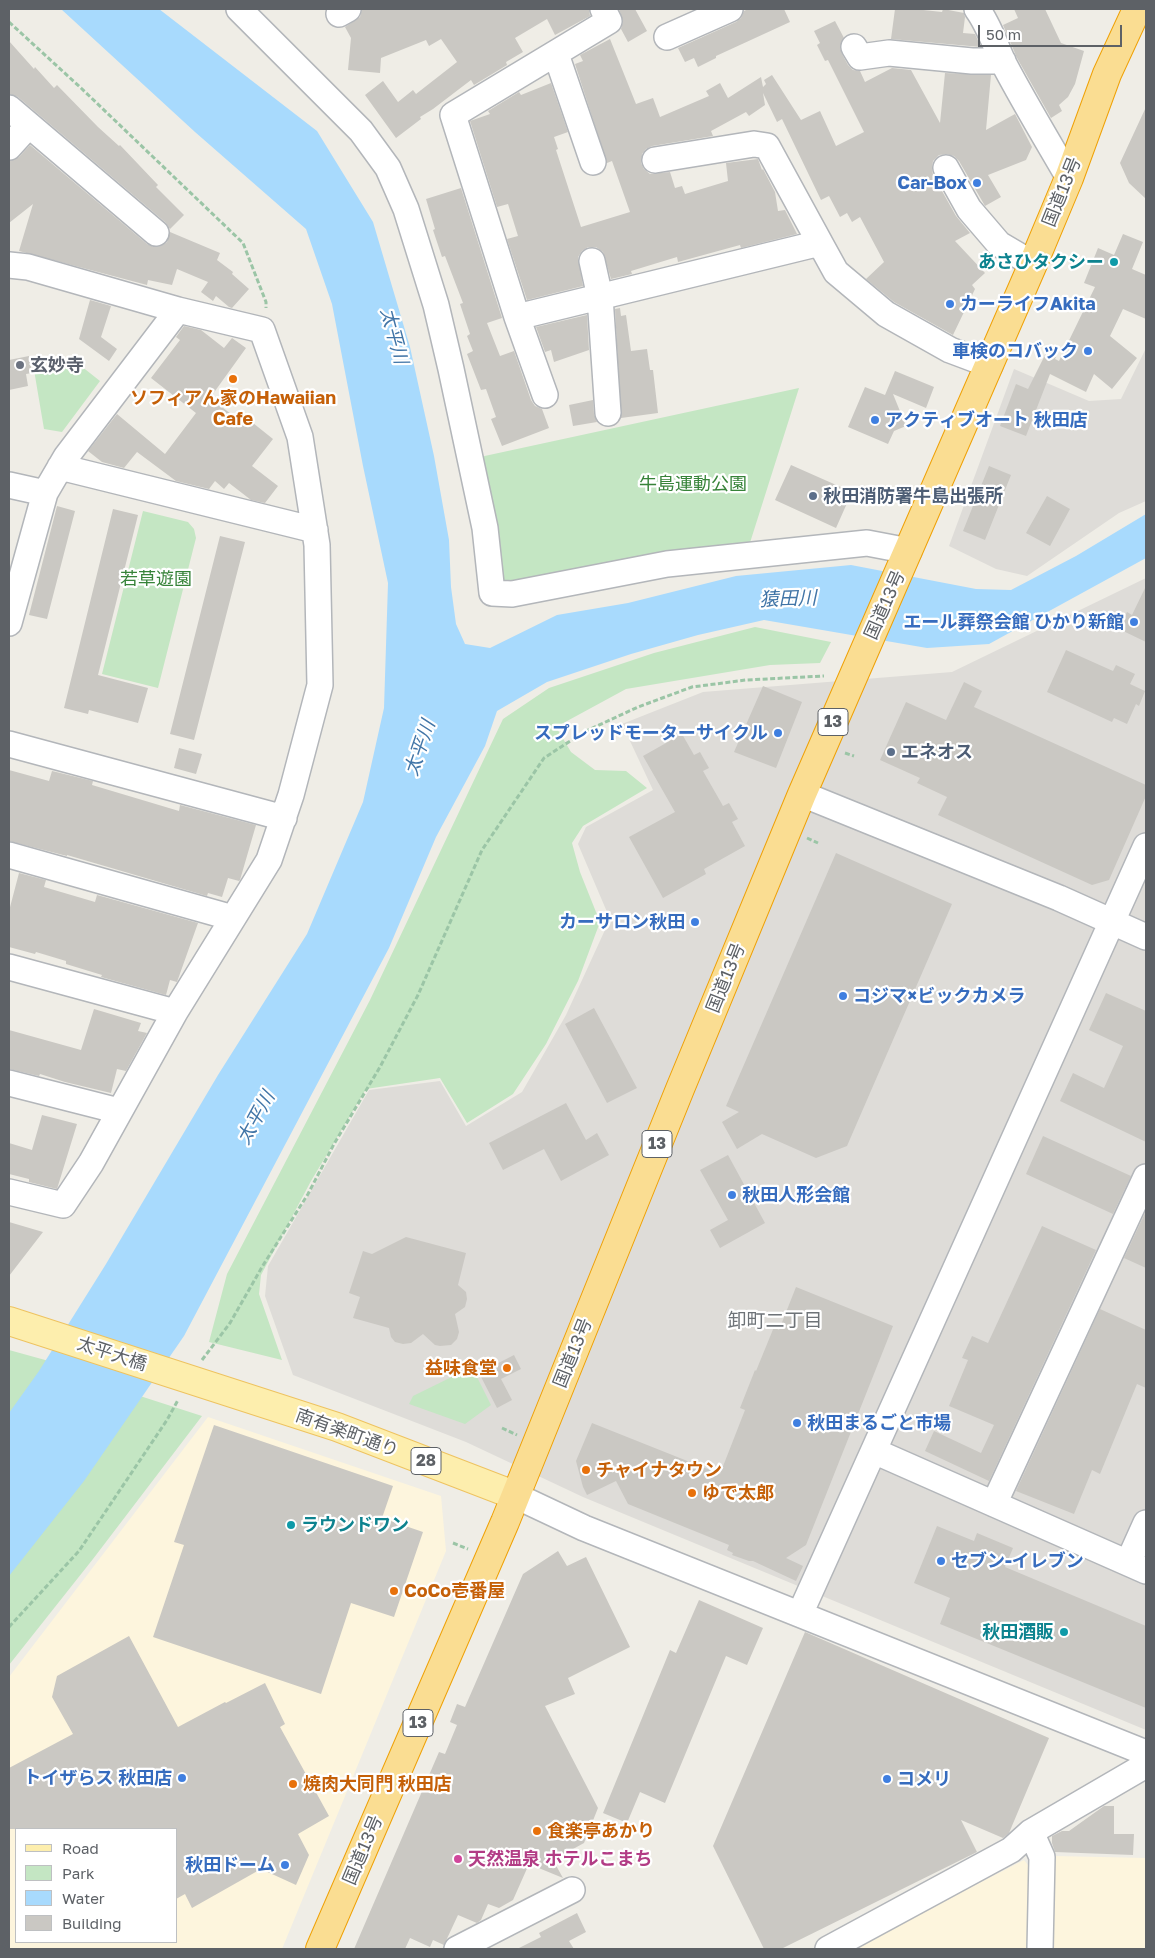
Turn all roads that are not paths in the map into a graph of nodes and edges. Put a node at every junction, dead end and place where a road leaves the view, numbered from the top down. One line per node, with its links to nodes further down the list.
1 (239, 9): 32 (street)
2 (603, 9): 8 (street)
3 (730, 9): 6 (street)
4 (976, 9): 9 (street)
5 (1137, 9): 16 (highway, 国道13号 / 13)
6 (667, 37)
7 (854, 47): 9 (street)
8 (556, 54): 14 (street); 24 (street)
9 (1003, 61): 16 (street)
10 (9, 108): 11 (street)
11 (29, 125): 12 (street); 17 (street)
12 (9, 147)
13 (655, 160): 18 (street)
14 (594, 162)
15 (946, 168): 20 (street)
16 (1069, 178): 20 (highway, 国道13号 / 13)
17 (156, 233)
18 (820, 243): 22 (street); 25 (street)
19 (592, 261): 22 (street)
20 (1033, 264): 25 (highway, 国道13号 / 13)
21 (9, 265): 23 (street)
22 (600, 296): 24 (street); 27 (street)
23 (178, 310): 28 (street); 31 (street)
24 (517, 317): 26 (street)
25 (990, 365): 32 (highway, 国道13号 / 13)
26 (545, 395)
27 (608, 413)
28 (60, 467): 30 (street); 31 (street)
29 (9, 485): 30 (street)
30 (45, 493): 33 (street)
31 (315, 530): 36 (street)
32 (906, 557): 35 (highway, 国道13号 / 13)
33 (9, 623)
34 (9, 744): 36 (street)
35 (802, 794): 40 (street); 51 (highway, 国道13号 / 13)
36 (284, 818): 39 (street)
37 (1146, 846): 40 (street)
38 (9, 855): 39 (street)
39 (233, 918): 43 (street)
40 (1112, 922): 41 (street); 50 (street)
41 (1146, 937)
42 (9, 968): 43 (street)
43 (175, 1012): 45 (street)
44 (9, 1083): 45 (street)
45 (119, 1112): 47 (street)
46 (1146, 1177): 52 (street)
47 (9, 1192)
48 (9, 1321): 49 (main road, 太平大橋 / 28)
49 (184, 1378): 51 (main road, 南有楽町通り / 28)
50 (874, 1451): 52 (street); 55 (street)
51 (514, 1495): 55 (street); 60 (highway, 国道13号 / 13)
52 (994, 1504): 54 (street)
53 (1146, 1523): 54 (street)
54 (1137, 1567)
55 (800, 1614): 56 (street)
56 (1146, 1753)
57 (1146, 1765): 58 (street)
58 (1031, 1832): 62 (street); 63 (street)
59 (572, 1890): 61 (street)
60 (320, 1949)
61 (457, 1949)
62 (828, 1949)
63 (1040, 1949)

